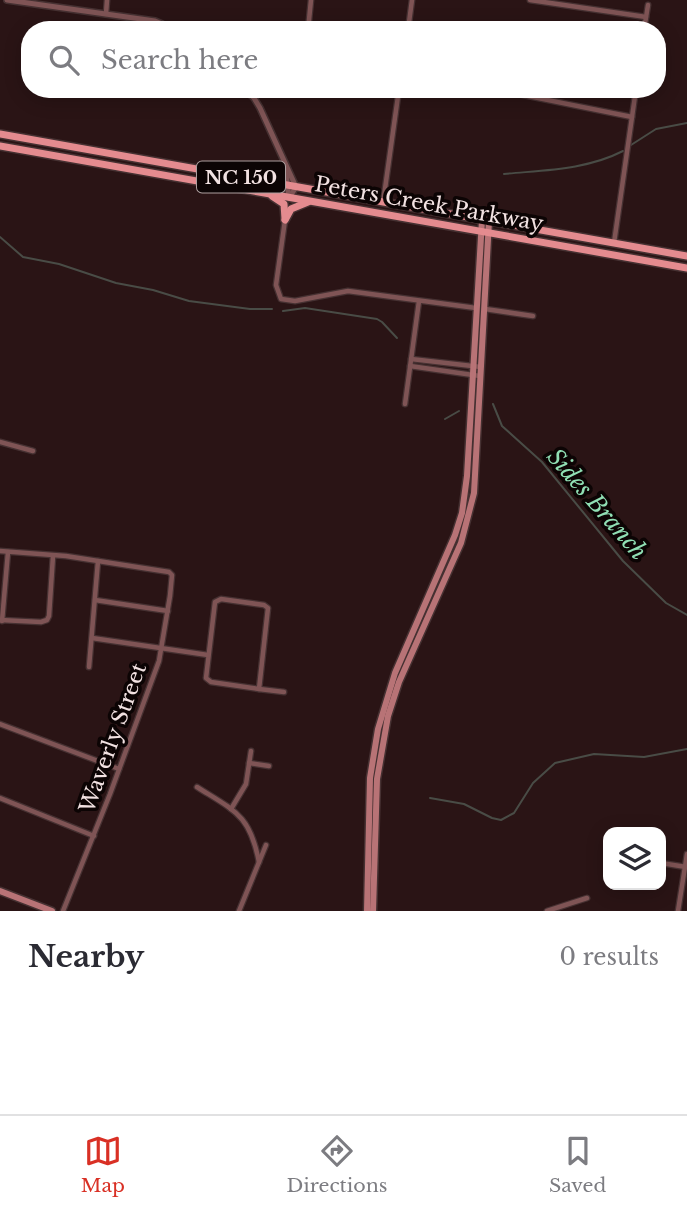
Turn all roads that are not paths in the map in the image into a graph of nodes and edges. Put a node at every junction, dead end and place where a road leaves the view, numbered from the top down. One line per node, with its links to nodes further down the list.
1 (7, 0): 6 (street)
2 (107, 0): 8 (street)
3 (311, 0): 11 (street)
4 (412, 0): 12 (street)
5 (530, 0): 9 (street)
6 (22, 1): 8 (street)
7 (648, 5): 9 (street)
8 (106, 15): 10 (street)
9 (646, 17): 13 (street)
10 (155, 21)
11 (309, 21)
12 (409, 21)
13 (645, 21)
14 (253, 98): 21 (street)
15 (398, 98): 27 (street)
16 (538, 98): 18 (street)
17 (635, 98): 18 (street)
18 (632, 117): 32 (street)
19 (0, 134): 22 (main road, Peters Creek Parkway / NC 150)
20 (0, 146): 24 (main road, Peters Creek Parkway / NC 150)
21 (285, 161): 22 (street); 23 (street)
22 (286, 186): 23 (main road, Peters Creek Parkway / NC 150); 25 (street)
23 (296, 187): 25 (street); 27 (main road, Peters Creek Parkway / NC 150)
24 (270, 194): 25 (main road, Peters Creek Parkway / NC 150); 29 (main road)
25 (289, 198): 26 (main road, Peters Creek Parkway / NC 150)
26 (311, 201): 28 (main road, Peters Creek Parkway / NC 150); 29 (main road)
27 (383, 203): 28 (main road); 30 (main road, Peters Creek Parkway / NC 150)
28 (332, 205): 31 (main road, Peters Creek Parkway / NC 150)
29 (285, 220): 35 (street)
30 (486, 221): 31 (main road); 32 (main road, Peters Creek Parkway / NC 150)
31 (484, 232): 34 (main road, Peters Creek Parkway / NC 150); 36 (main road); 37 (main road)
32 (614, 243): 33 (main road, Peters Creek Parkway / NC 150)
33 (687, 256)
34 (687, 268)
35 (419, 301): 36 (street); 39 (street)
36 (476, 308): 42 (main road)
37 (485, 309): 38 (street); 43 (main road)
38 (533, 316)
39 (411, 359): 40 (street); 41 (street)
40 (442, 363): 42 (street); 44 (street)
41 (410, 366): 44 (street); 47 (street)
42 (473, 366): 43 (street); 45 (main road)
43 (481, 367): 46 (main road)
44 (441, 370): 45 (street)
45 (472, 375): 46 (street); 82 (main road)
46 (480, 376): 83 (main road)
47 (405, 404)
48 (0, 442): 49 (street)
49 (33, 451)
50 (0, 551): 51 (street)
51 (8, 552): 52 (street); 56 (street)
52 (53, 556): 53 (street); 56 (street)
53 (98, 561): 54 (street); 55 (street, Waverly Street)
54 (95, 600): 55 (street); 57 (street)
55 (168, 611): 58 (street, Waverly Street)
56 (1, 621)
57 (92, 638): 58 (street); 60 (street)
58 (161, 649): 59 (street); 67 (street, Waverly Street)
59 (209, 655): 61 (street); 61 (street)
60 (89, 667)
61 (259, 689): 62 (street)
62 (284, 692)
63 (0, 724): 67 (street)
64 (251, 751): 65 (street)
65 (249, 763): 66 (street); 70 (street)
66 (269, 766)
67 (119, 769): 71 (street, Waverly Street)
68 (197, 787): 70 (street)
69 (0, 798): 71 (street)
70 (231, 808): 74 (street)
71 (94, 835): 80 (street, Waverly Street)
72 (266, 845): 74 (street)
73 (687, 854): 76 (street)
74 (259, 862): 81 (street)
75 (666, 864): 76 (street)
76 (686, 867): 85 (street)
77 (0, 891): 79 (main road)
78 (587, 898): 84 (street)
79 (47, 910)
80 (63, 911)
81 (239, 911)
82 (367, 911)
83 (373, 911)
84 (547, 911)
85 (678, 911)

